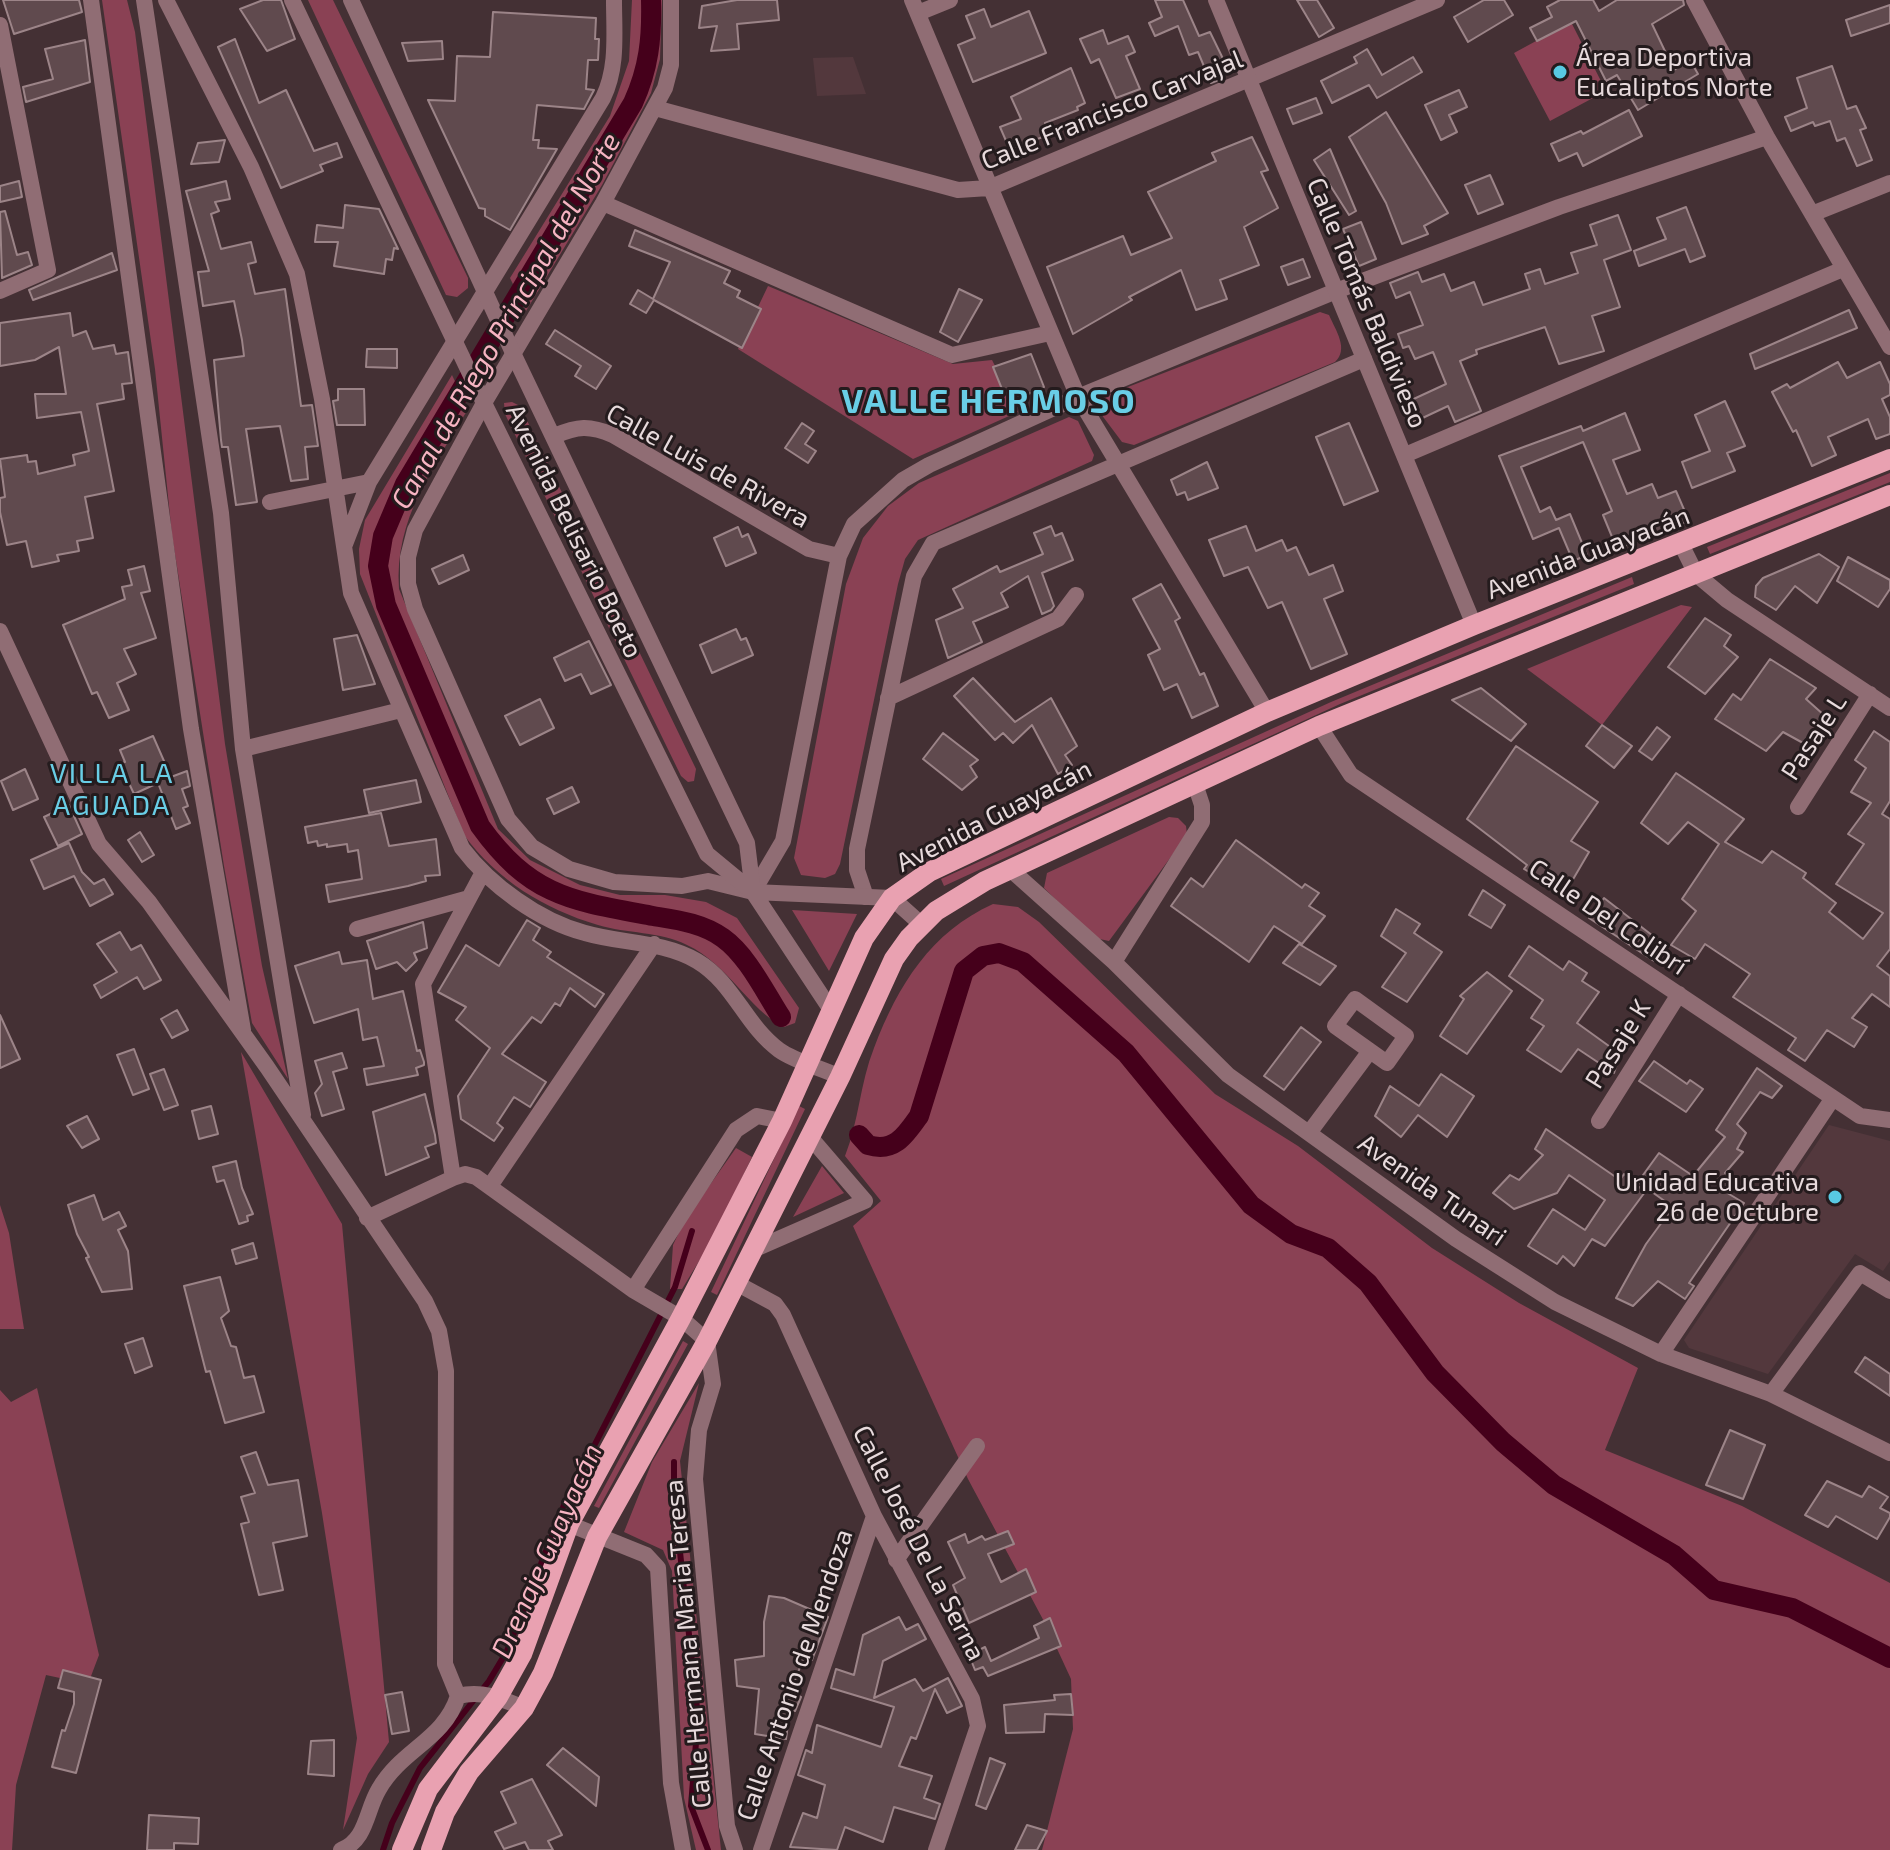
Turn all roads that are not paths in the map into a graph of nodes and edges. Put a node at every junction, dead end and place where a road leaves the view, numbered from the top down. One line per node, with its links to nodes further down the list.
1 (91, 0): 68 (street)
2 (144, 0): 53 (street)
3 (166, 0): 37 (street)
4 (292, 0): 26 (street, Avenida Belisario Boeto)
5 (351, 0): 24 (street, Avenida Belisario Boeto)
6 (614, 0): 24 (street)
7 (671, 0): 15 (street)
8 (950, 0): 12 (street)
9 (1216, 0): 14 (street, Calle Tomás Baldivieso)
10 (1437, 0): 14 (street, Calle Francisco Carvajal)
11 (1694, 0): 16 (street)
12 (915, 7): 18 (street)
13 (0, 25): 22 (street)
14 (1249, 82): 18 (street, Calle Francisco Carvajal); 23 (street, Calle Tomás Baldivieso)
15 (655, 108): 18 (street, Calle Francisco Carvajal); 19 (street)
16 (1767, 137): 20 (street); 23 (street)
17 (1890, 183): 20 (street)
18 (989, 188): 25 (street)
19 (603, 203): 25 (street); 27 (street)
20 (1812, 214): 21 (street)
21 (1843, 269): 28 (street); 33 (street)
22 (0, 291)
23 (1336, 291): 29 (street, Calle Tomás Baldivieso); 31 (street)
24 (489, 296): 26 (street); 27 (street, Avenida Belisario Boeto)
25 (1050, 333): 31 (street)
26 (454, 341): 30 (street, Avenida Belisario Boeto); 36 (street)
27 (510, 346): 30 (street); 32 (street, Avenida Belisario Boeto)
28 (1890, 347)
29 (1364, 359): 33 (street, Calle Tomás Baldivieso); 35 (street)
30 (480, 396): 58 (street, Avenida Belisario Boeto); 58 (street)
31 (1078, 397): 35 (street); 42 (street)
32 (554, 436): 42 (street, Calle Luis de Rivera); 58 (street, Avenida Belisario Boeto)
33 (1405, 455): 45 (street, Calle Tomás Baldivieso)
34 (1890, 459): 40 (main road, Avenida Guayacán)
35 (1118, 464): 48 (street); 51 (street)
36 (369, 482): 37 (street); 41 (street)
37 (336, 488): 39 (street); 41 (street)
38 (1890, 495): 43 (main road, Avenida Guayacán)
39 (270, 502)
40 (1681, 544): 43 (street); 45 (main road, Avenida Guayacán)
41 (344, 546): 50 (street)
42 (839, 556): 58 (street)
43 (1696, 574): 47 (street); 52 (main road, Avenida Guayacán)
44 (1076, 595): 48 (street)
45 (1474, 625): 51 (main road, Avenida Guayacán)
46 (0, 631): 68 (street)
47 (1870, 694): 49 (street); 55 (street, Pasaje L)
48 (888, 698): 59 (street)
49 (1890, 708)
50 (401, 710): 53 (street); 57 (street)
51 (1267, 712): 61 (main road, Avenida Guayacán)
52 (1319, 726): 54 (main road, Avenida Guayacán); 66 (street, Calle Del Colibrí)
53 (243, 749): 76 (street)
54 (1195, 784): 56 (main road, Avenida Guayacán); 65 (street)
55 (1798, 807)
56 (1010, 869): 62 (main road, Avenida Guayacán); 65 (street, Avenida Tunari)
57 (482, 874): 60 (street); 64 (street)
58 (753, 892): 59 (street); 67 (street, Avenida Belisario Boeto)
59 (866, 897): 61 (street)
60 (469, 898): 63 (street); 79 (street)
61 (892, 898): 62 (street); 67 (main road, Avenida Guayacán)
62 (922, 925): 71 (main road, Avenida Guayacán)
63 (357, 929)
64 (654, 944): 70 (street); 80 (street)
65 (1114, 962): 77 (street, Avenida Tunari)
66 (1679, 994): 72 (street, Calle Del Colibrí); 75 (street, Pasaje K)
67 (831, 1010): 70 (main road, Avenida Guayacán)
68 (244, 1035): 76 (street)
69 (1370, 1051): 77 (street)
70 (810, 1064): 71 (street); 74 (main road, Avenida Guayacán)
71 (840, 1077): 78 (main road, Avenida Guayacán)
72 (1833, 1098): 73 (street, Calle Del Colibrí); 88 (street)
73 (1888, 1117)
74 (782, 1121): 84 (street); 86 (main road, Avenida Guayacán)
75 (1599, 1121)
76 (305, 1124): 81 (street)
77 (1309, 1133): 88 (street, Avenida Tunari)
78 (810, 1137): 82 (main road, Avenida Guayacán); 82 (street)
79 (453, 1178): 80 (street); 81 (street)
80 (490, 1186): 84 (street)
81 (367, 1218): 96 (street)
82 (753, 1250): 83 (main road, Avenida Guayacán)
83 (736, 1283): 87 (main road, Avenida Guayacán); 92 (street, Calle José De La Serna)
84 (633, 1290): 86 (street)
85 (1890, 1291): 89 (street)
86 (681, 1318): 87 (street); 93 (main road, Avenida Guayacán)
87 (707, 1341): 94 (main road, Avenida Guayacán); 103 (street, Calle Hermana Maria Teresa)
88 (1661, 1354): 89 (street, Avenida Tunari)
89 (1771, 1394): 91 (street, Avenida Tunari)
90 (977, 1446): 95 (street)
91 (1890, 1453)
92 (874, 1516): 95 (street, Calle José De La Serna); 104 (street, Calle Antonio de Mendoza)
93 (569, 1524): 94 (street, Calle Hermana Maria Teresa); 97 (main road, Avenida Guayacán)
94 (597, 1537): 98 (main road, Avenida Guayacán); 102 (street, Calle Hermana Maria Teresa)
95 (896, 1560): 105 (street, Calle José De La Serna)
96 (458, 1696): 97 (street); 99 (street)
97 (498, 1697): 98 (street); 100 (main road, Avenida Guayacán)
98 (524, 1708): 101 (main road, Avenida Guayacán)
99 (341, 1850)
100 (402, 1850)
101 (431, 1850)
102 (683, 1850)
103 (735, 1850)
104 (761, 1850)
105 (936, 1850)

